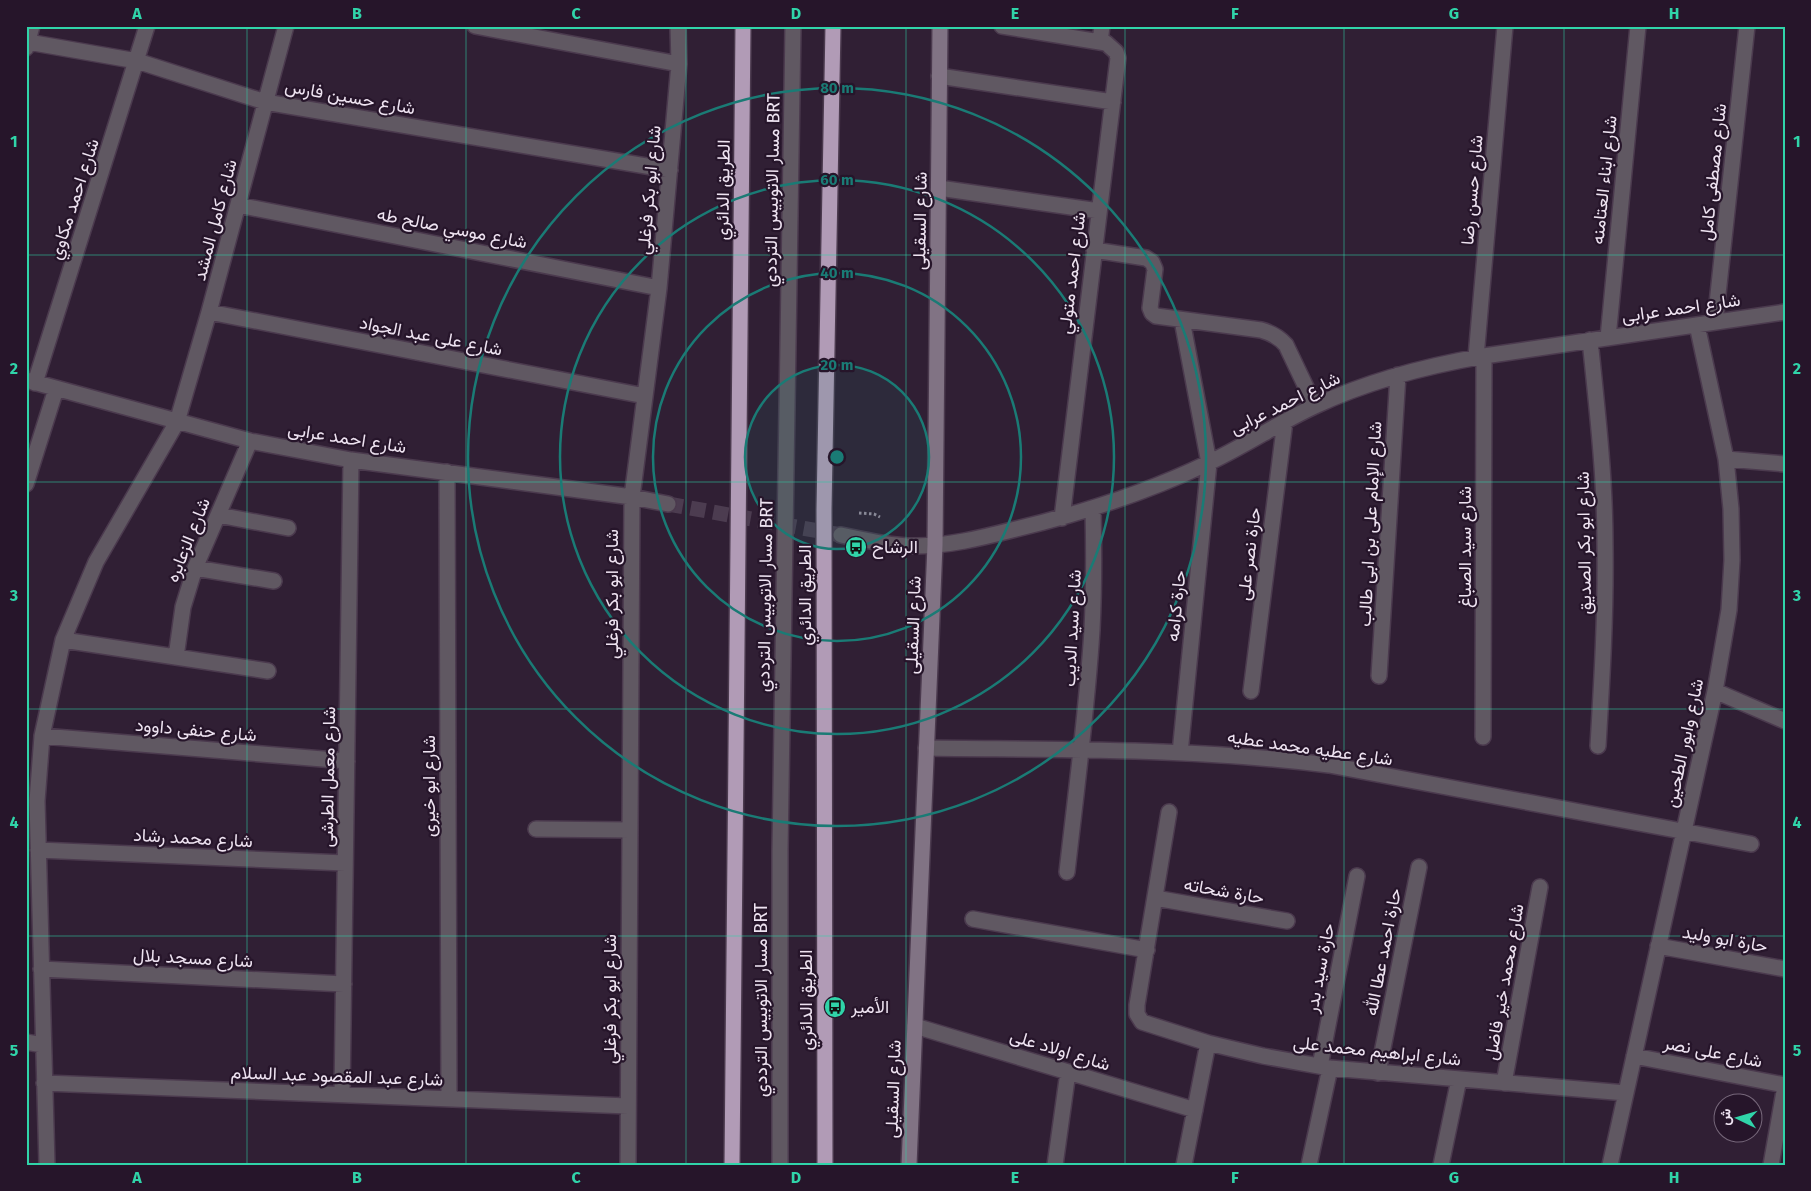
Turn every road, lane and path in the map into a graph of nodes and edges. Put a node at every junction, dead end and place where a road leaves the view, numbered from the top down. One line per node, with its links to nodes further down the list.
1 (32, 26): 16 (street)
2 (147, 26): 17 (street, شارع احمد مكاوي)
3 (286, 26): 20 (street, شارع كامل المشد)
4 (475, 26): 18 (street)
5 (678, 26): 18 (street, شارع ابو بكر فرغلي)
6 (743, 26): 114 (highway, الطريق الدائري)
7 (793, 26): 115 (street, مسار الاتوبيس الترددي BRT)
8 (834, 26): 116 (highway, الطريق الدائري)
9 (940, 26): 19 (street, شارع السقيلى)
10 (1002, 26): 15 (street)
11 (1102, 26): 15 (street)
12 (1505, 26): 35 (street, شارع حسن رضا)
13 (1638, 26): 33 (street, شارع ابناء العتامنه)
14 (1747, 26): 31 (street, شارع مصطفى كامل)
15 (1100, 42): 21 (street, شارع احمد متولي)
16 (27, 45): 17 (street, شارع حسين فارس)
17 (137, 61): 20 (street, شارع حسين فارس); 37 (street, شارع احمد مكاوي)
18 (679, 64): 22 (street, شارع ابو بكر فرغلي)
19 (939, 76): 21 (street); 23 (street, شارع السقيلى)
20 (265, 102): 22 (street, شارع حسين فارس); 24 (street, شارع كامل المشد)
21 (1112, 102): 25 (street, شارع احمد متولي)
22 (670, 170): 27 (street, شارع ابو بكر فرغلي)
23 (939, 188): 25 (street); 57 (street, شارع السقيلى)
24 (238, 205): 27 (street, شارع موسي صالح طه); 28 (street, شارع كامل المشد)
25 (1099, 211): 26 (street, شارع احمد متولي)
26 (1094, 250): 30 (street); 54 (street, شارع احمد متولي)
27 (659, 288): 39 (street, شارع ابو بكر فرغلي)
28 (210, 312): 39 (street, شارع على عبد الجواد); 42 (street, شارع كامل المشد)
29 (1785, 312): 31 (street, شارع احمد عرابى)
30 (1182, 320): 40 (street); 46 (street, حارة كرامه)
31 (1715, 322): 32 (street, شارع احمد عرابى)
32 (1697, 325): 33 (street, شارع احمد عرابى); 45 (street, شارع وابور الطحين)
33 (1608, 338): 34 (street, شارع احمد عرابى)
34 (1590, 340): 35 (street, شارع احمد عرابى); 69 (street, شارع ابو بكر الصديق)
35 (1480, 357): 36 (street, شارع احمد عرابى); 68 (street, شارع سيد الصباغ)
36 (1398, 375): 40 (street, شارع احمد عرابى); 63 (street, شارع الإمام على بن ابى طالب)
37 (31, 382): 38 (street, شارع احمد عرابى)
38 (56, 389): 42 (street, شارع احمد عرابى); 49 (street)
39 (646, 396): 50 (street, شارع ابو بكر فرغلي)
40 (1315, 406): 41 (street, شارع احمد عرابى)
41 (1285, 421): 46 (street, شارع احمد عرابى); 64 (street, حارة نصر على)
42 (177, 422): 43 (street, شارع احمد عرابى); 60 (street, شارع كامل المشد)
43 (250, 441): 44 (street, شارع احمد عرابى); 53 (street, شارع الزعابره)
44 (351, 460): 48 (street, شارع احمد عرابى); 73 (street, شارع معمل الطرشى)
45 (1726, 460): 47 (street); 65 (street, شارع وابور الطحين)
46 (1209, 463): 52 (street, شارع احمد عرابى); 72 (street, حارة كرامه)
47 (1785, 464)
48 (447, 472): 50 (street, شارع احمد عرابى); 109 (street, شارع ابو خيرى)
49 (26, 484)
50 (632, 497): 51 (street, شارع احمد عرابى); 77 (street, شارع ابو بكر فرغلي)
51 (668, 504)
52 (1094, 508): 54 (street, شارع احمد عرابى); 71 (street, شارع سيد الديب)
53 (218, 515): 55 (street); 58 (street, شارع الزعابره)
54 (1062, 518): 57 (street, شارع احمد عرابى)
55 (288, 528)
56 (841, 535): 57 (street, شارع احمد عرابى)
57 (935, 545): 70 (street, شارع السقيلى)
58 (195, 568): 59 (street); 61 (street, شارع الزعابره)
59 (274, 581)
60 (63, 640): 61 (street); 67 (street, شارع كامل المشد)
61 (176, 657): 62 (street)
62 (268, 671)
63 (1379, 676)
64 (1251, 691)
65 (1715, 691): 66 (street); 78 (street, شارع وابور الطحين)
66 (1785, 721)
67 (42, 736): 73 (street, شارع حنفى داوود); 74 (street, شارع كامل المشد)
68 (1483, 737)
69 (1598, 746)
70 (926, 748): 71 (street, شارع عطيه محمد عطيه); 95 (street, شارع السقيلى)
71 (1081, 751): 72 (street, شارع عطيه محمد عطيه); 83 (street, شارع سيد الديب)
72 (1180, 753): 78 (street, شارع عطيه محمد عطيه)
73 (347, 762): 81 (street, شارع معمل الطرشى)
74 (32, 800): 80 (street, شارع كامل المشد)
75 (1169, 812): 86 (street)
76 (536, 829): 77 (street)
77 (630, 830): 110 (street, شارع ابو بكر فرغلي)
78 (1684, 832): 79 (street, شارع عطيه محمد عطيه); 90 (street, شارع وابور الطحين)
79 (1751, 844)
80 (38, 850): 81 (street, شارع محمد رشاد); 89 (street, شارع كامل المشد)
81 (346, 864): 94 (street, شارع معمل الطرشى)
82 (1419, 867): 102 (street, حارة احمد عطا الله)
83 (1067, 872)
84 (1357, 876): 100 (street, حارة سيد بدر)
85 (1540, 887): 105 (street, شارع محمد خير فاضل)
86 (1155, 898): 88 (street, حارة شحاته); 91 (street)
87 (973, 919): 91 (street)
88 (1287, 921)
89 (33, 927): 92 (street, شارع كامل المشد)
90 (1658, 946): 93 (street, حارة ابو وليد); 99 (street, شارع وابور الطحين)
91 (1147, 950): 97 (street, شارع ابراهيم محمد على)
92 (41, 969): 94 (street, شارع مسجد بلال); 98 (street, شارع كامل المشد)
93 (1785, 969)
94 (344, 984): 108 (street, شارع معمل الطرشى)
95 (915, 1026): 101 (street, شارع اولاد على); 117 (street, شارع السقيلى)
96 (26, 1042): 98 (street)
97 (1208, 1043): 100 (street, شارع ابراهيم محمد على); 111 (street)
98 (43, 1045): 104 (street, شارع كامل المشد)
99 (1634, 1056): 106 (street, شارع على نصر); 107 (street, شارع وابور الطحين)
100 (1325, 1067): 102 (street, شارع ابراهيم محمد على); 120 (street, حارة سيد بدر)
101 (1068, 1072): 111 (street, شارع اولاد على); 118 (street)
102 (1378, 1073): 103 (street, شارع ابراهيم محمد على)
103 (1459, 1079): 105 (street, شارع ابراهيم محمد على); 121 (street)
104 (44, 1083): 108 (street, شارع عبد المقصود عبد السلام); 112 (street, شارع كامل المشد)
105 (1504, 1083): 107 (street, شارع ابراهيم محمد على)
106 (1785, 1085): 123 (street)
107 (1626, 1093): 122 (street, شارع وابور الطحين)
108 (342, 1095): 109 (street, شارع عبد المقصود عبد السلام)
109 (449, 1099): 110 (street, شارع عبد المقصود عبد السلام)
110 (628, 1106): 113 (street, شارع ابو بكر فرغلي)
111 (1195, 1110): 119 (street)
112 (46, 1165)
113 (628, 1165)
114 (732, 1165)
115 (780, 1165)
116 (825, 1165)
117 (909, 1165)
118 (1055, 1165)
119 (1184, 1165)
120 (1309, 1165)
121 (1441, 1165)
122 (1610, 1165)
123 (1771, 1165)

